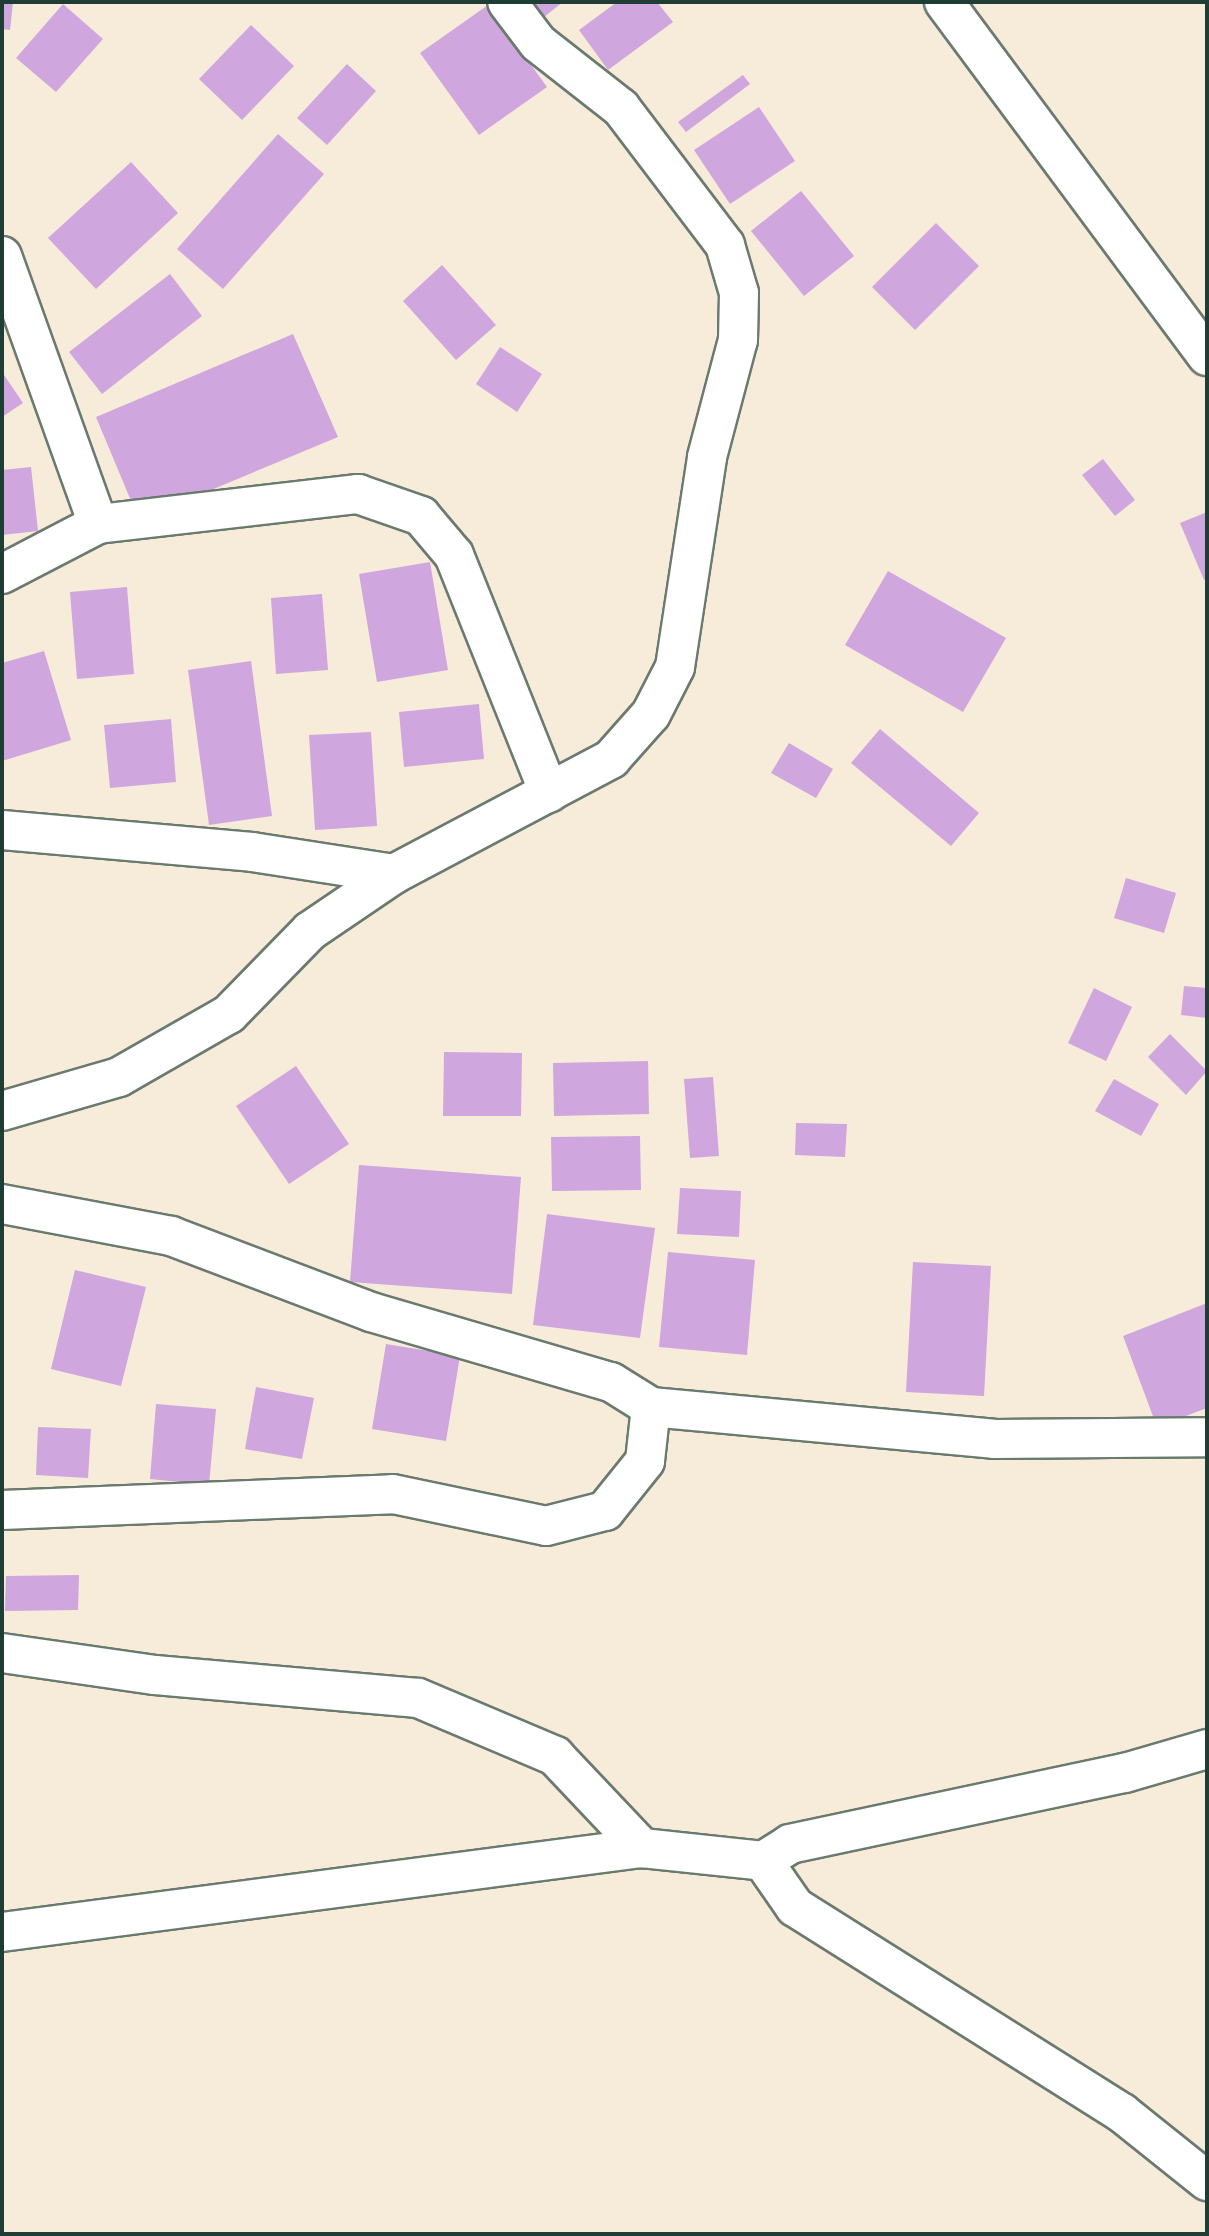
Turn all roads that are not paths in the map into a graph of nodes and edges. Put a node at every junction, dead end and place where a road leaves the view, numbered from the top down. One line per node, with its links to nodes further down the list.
1 (507, 2): 7 (street)
2 (944, 2): 4 (street)
3 (2, 256): 5 (street)
4 (1207, 356)
5 (98, 524): 6 (street); 7 (street)
6 (2, 574)
7 (549, 793): 9 (street)
8 (2, 830): 9 (street)
9 (394, 874): 10 (street)
10 (2, 1111)
11 (2, 1204): 12 (street)
12 (651, 1407): 13 (street); 14 (street)
13 (1207, 1437)
14 (2, 1510)
15 (2, 1653): 17 (street)
16 (1207, 1749): 18 (street)
17 (642, 1848): 18 (street); 19 (street)
18 (763, 1861): 20 (street)
19 (2, 1932)
20 (1207, 2181)

